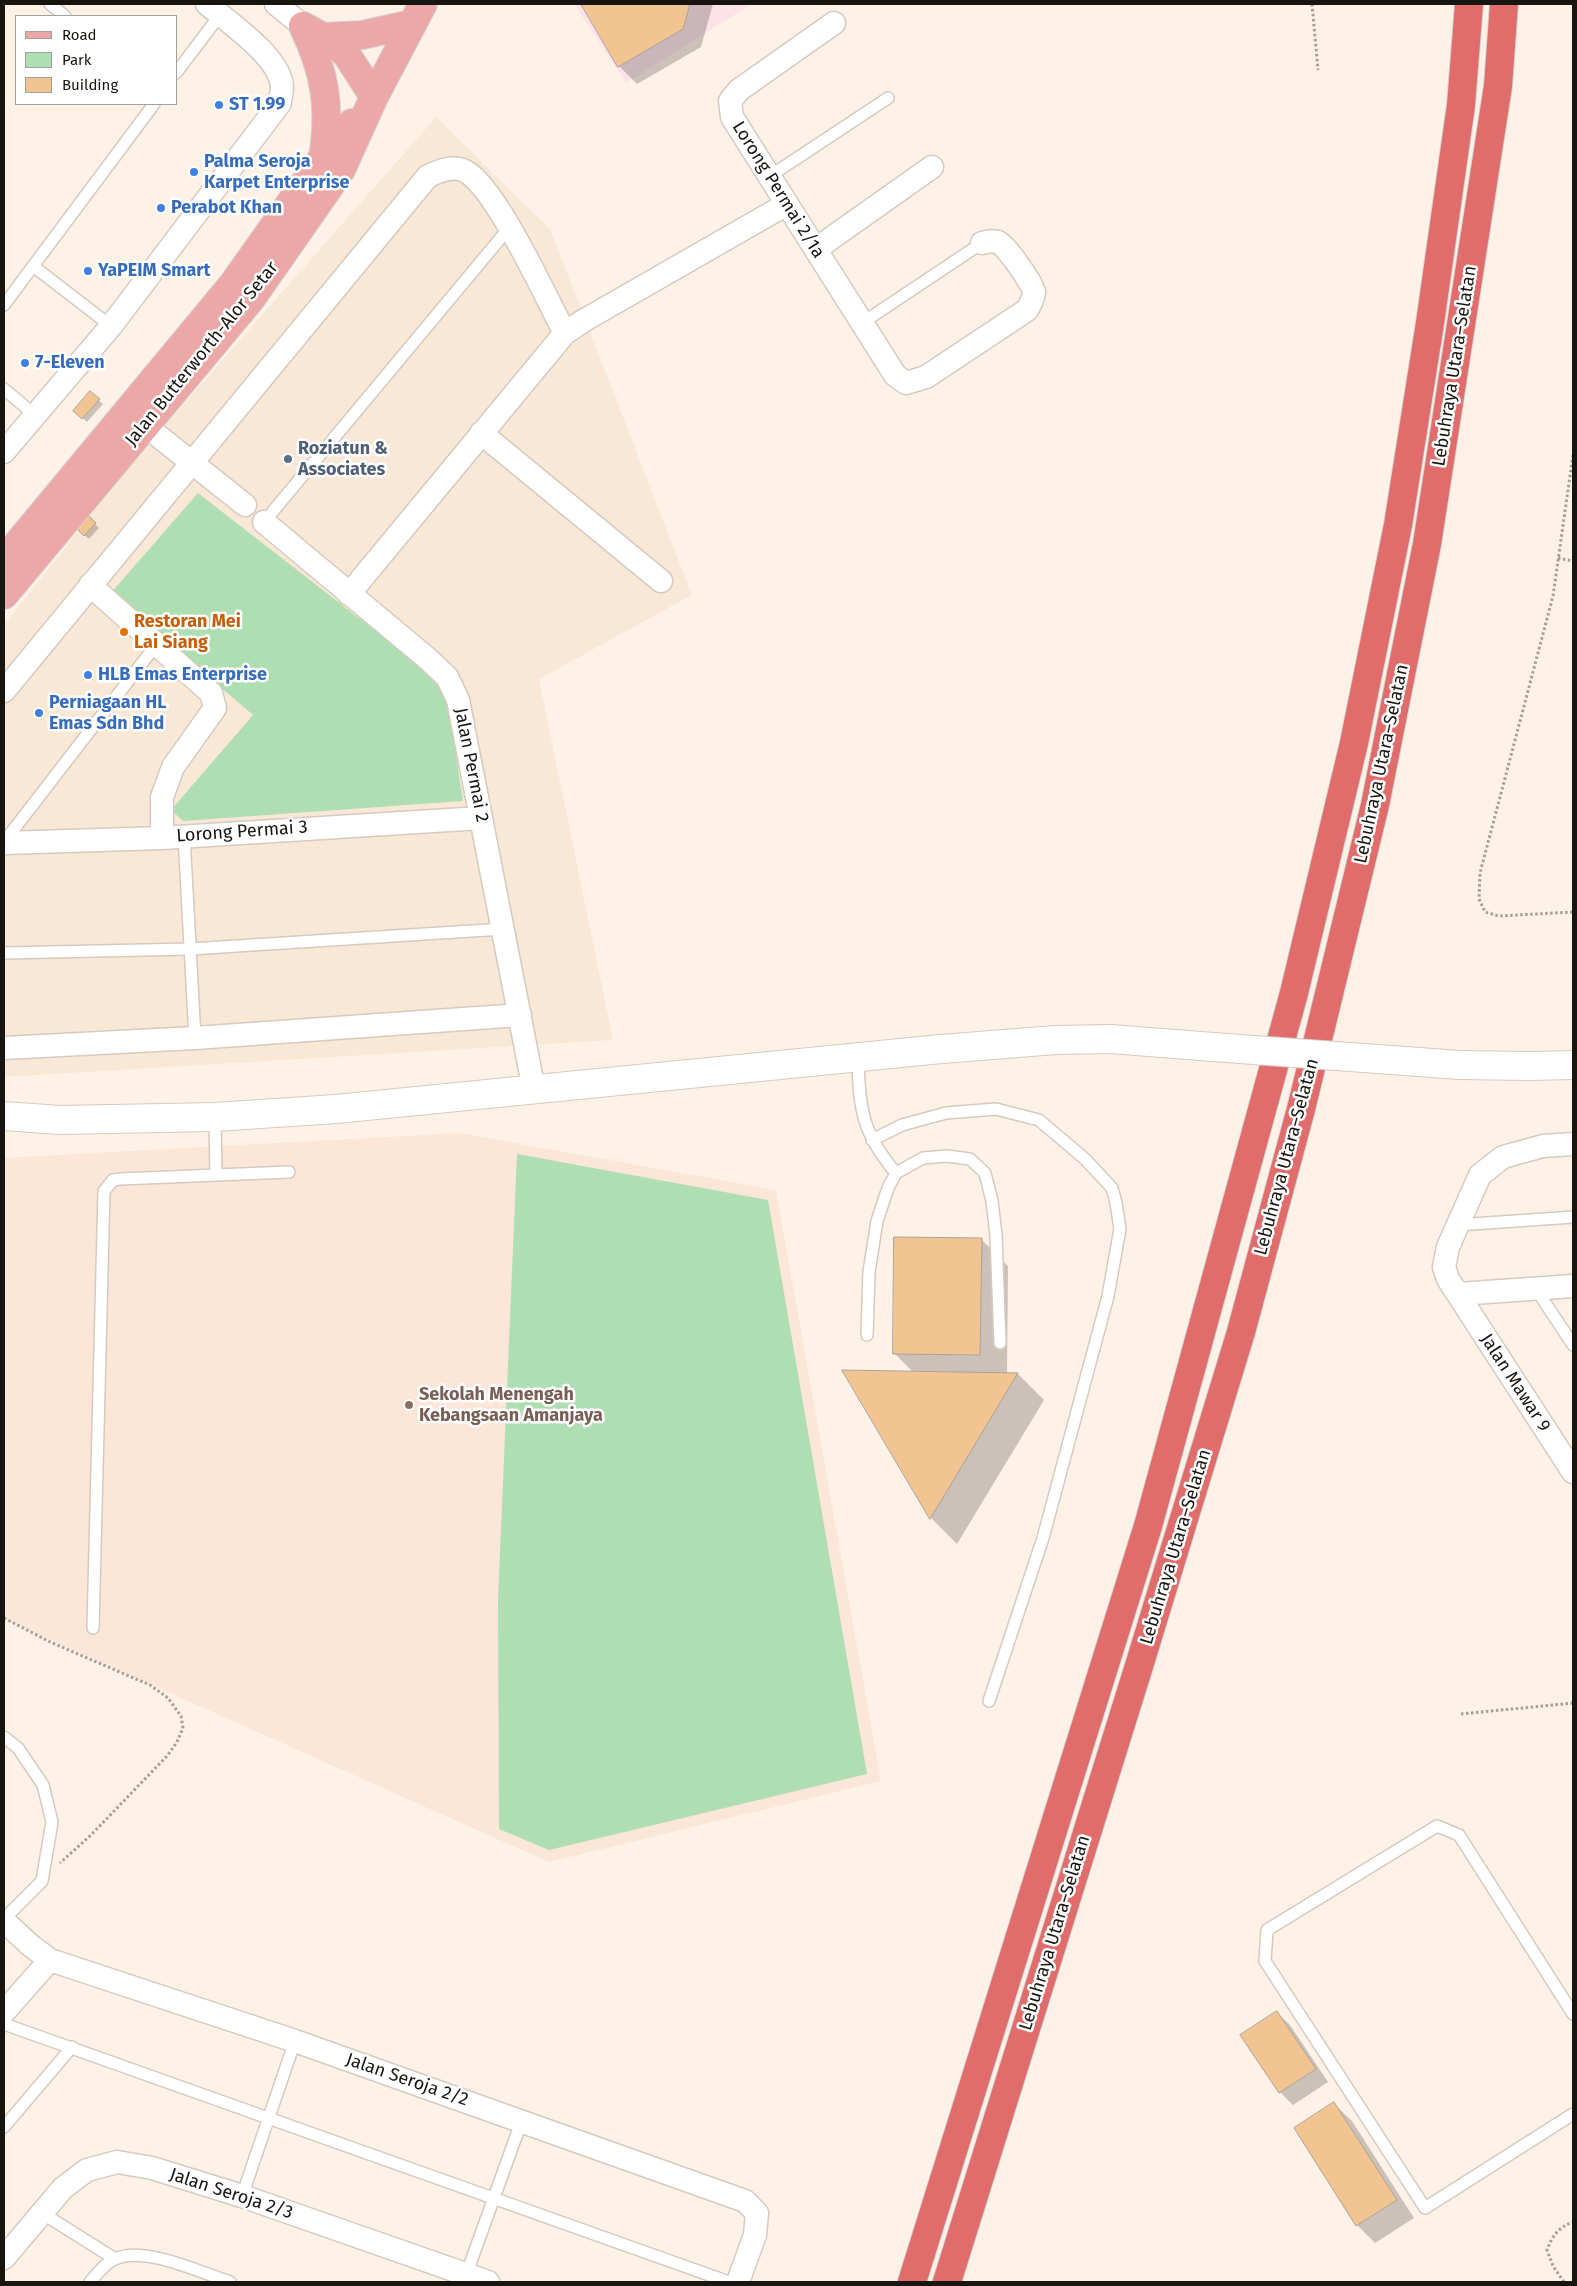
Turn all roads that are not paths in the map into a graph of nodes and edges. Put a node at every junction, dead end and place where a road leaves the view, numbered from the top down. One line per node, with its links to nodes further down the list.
1 (50, 4): 7 (lane)
2 (276, 4): 9 (street)
3 (1469, 4): 95 (highway, Lebuhraya Utara–Selatan)
4 (1504, 4): 96 (highway, Lebuhraya Utara–Selatan)
5 (213, 9): 10 (lane); 24 (street)
6 (418, 14): 9 (main road); 11 (main road, Jalan Butterworth-Alor Setar)
7 (64, 15)
8 (834, 23): 16 (street, Lorong Permai 2/1a)
9 (313, 32): 11 (main road); 14 (main road)
10 (178, 70)
11 (374, 96): 14 (main road, Jalan Butterworth-Alor Setar); 28 (main road, Jalan Butterworth-Alor Setar)
12 (888, 98): 16 (lane)
13 (153, 105): 21 (lane)
14 (323, 158): 28 (main road, Jalan Butterworth-Alor Setar)
15 (932, 167): 20 (street)
16 (770, 176): 17 (street, Lorong Permai 2/1a)
17 (787, 204): 20 (street, Lorong Permai 2/1a); 25 (street)
18 (509, 228): 25 (street); 31 (street); 33 (lane)
19 (982, 243): 23 (lane); 23 (street, Lorong Permai 2/1a)
20 (816, 249): 23 (street, Lorong Permai 2/1a)
21 (33, 266): 22 (lane); 24 (lane)
22 (4, 305)
23 (862, 323)
24 (111, 326): 27 (street)
25 (565, 333): 29 (street)
26 (4, 389): 27 (lane)
27 (36, 416): 30 (street)
28 (136, 418): 31 (street); 34 (main road, Jalan Butterworth-Alor Setar); 38 (main road, Jalan Butterworth-Alor Setar)
29 (481, 433): 35 (street); 37 (street)
30 (4, 452)
31 (191, 462): 32 (street); 36 (street)
32 (245, 505)
33 (264, 522): 37 (street, Jalan Permai 2)
34 (4, 560)
35 (661, 581)
36 (90, 585): 39 (street); 40 (street)
37 (349, 594): 41 (street, Jalan Permai 2)
38 (4, 595)
39 (156, 645): 43 (street); 44 (lane)
40 (4, 691)
41 (481, 818): 42 (street, Lorong Permai 3); 45 (street, Jalan Permai 2)
42 (184, 836): 43 (street, Lorong Permai 3); 46 (lane)
43 (162, 838): 44 (street, Lorong Permai 3)
44 (4, 843)
45 (503, 930): 46 (lane); 48 (street, Jalan Permai 2)
46 (190, 948): 47 (lane); 49 (lane)
47 (4, 953)
48 (520, 1015): 49 (street); 53 (street, Jalan Permai 2)
49 (195, 1038): 50 (street)
50 (4, 1048)
51 (858, 1057): 52 (main road, bridge); 53 (main road); 56 (lane)
52 (1573, 1065)
53 (534, 1090): 55 (main road)
54 (4, 1116): 55 (main road)
55 (215, 1117): 60 (lane)
56 (872, 1140): 59 (lane); 71 (lane)
57 (1573, 1144): 62 (street, Jalan Mawar 9)
58 (289, 1172): 60 (lane)
59 (896, 1173): 66 (lane); 67 (lane)
60 (216, 1175): 70 (lane)
61 (1573, 1217): 62 (lane)
62 (1458, 1225): 65 (street, Jalan Mawar 9)
63 (1573, 1286): 64 (street)
64 (1536, 1289): 65 (street); 68 (lane)
65 (1458, 1294): 69 (street, Jalan Mawar 9)
66 (867, 1335)
67 (1000, 1343)
68 (1573, 1345)
69 (1573, 1472)
70 (93, 1628)
71 (989, 1701)
72 (4, 1737): 73 (lane)
73 (4, 1920): 74 (street, Jalan Seroja 2/2)
74 (50, 1960): 75 (street); 78 (street, Jalan Seroja 2/2)
75 (4, 2012)
76 (1573, 2014): 80 (lane)
77 (4, 2024): 79 (lane)
78 (294, 2041): 81 (lane); 82 (street, Jalan Seroja 2/2)
79 (72, 2048): 81 (lane); 83 (lane)
80 (1573, 2114)
81 (268, 2118): 84 (lane); 85 (lane)
82 (522, 2120): 85 (lane); 94 (street, Jalan Seroja 2/2)
83 (4, 2127)
84 (242, 2196): 86 (street, Jalan Seroja 2/3); 89 (street, Jalan Seroja 2/3)
85 (493, 2198): 89 (lane); 93 (lane)
86 (42, 2213): 87 (street, Jalan Seroja 2/3); 88 (lane)
87 (4, 2258)
88 (115, 2258): 90 (lane); 91 (lane)
89 (465, 2278): 92 (street, Jalan Seroja 2/3)
90 (90, 2282)
91 (230, 2282)
92 (488, 2282)
93 (729, 2282)
94 (738, 2282)
95 (912, 2282)
96 (947, 2282)

